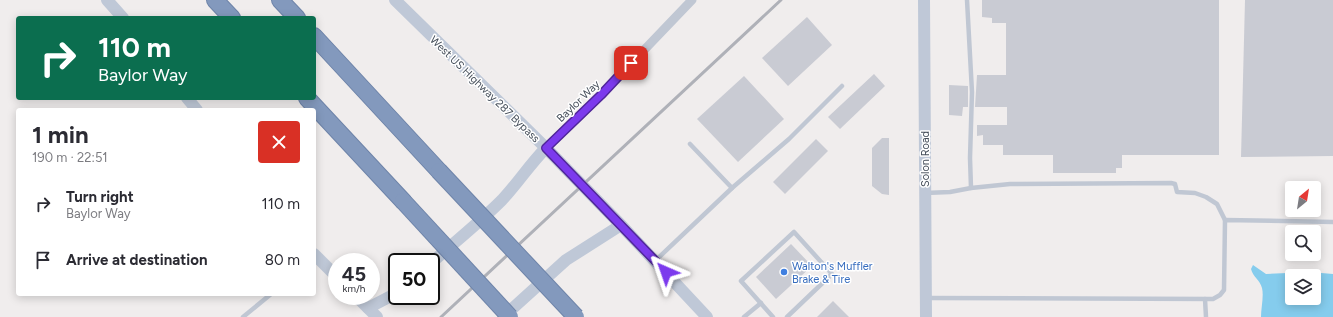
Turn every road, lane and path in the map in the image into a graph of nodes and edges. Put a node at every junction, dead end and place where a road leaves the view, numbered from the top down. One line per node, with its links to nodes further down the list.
1 (107, 0): 9 (main road)
2 (215, 0): 10 (highway)
3 (280, 0): 11 (highway)
4 (291, 0): 12 (highway)
5 (395, 0): 19 (main road, West US Highway 287 Bypass)
6 (692, 0): 19 (street, Baylor Way)
7 (924, 0): 22 (main road, Solon Road)
8 (967, 0): 21 (lane)
9 (121, 16)
10 (230, 16)
11 (295, 16)
12 (297, 16)
13 (316, 38): 41 (highway, bridge)
14 (842, 86): 20 (lane)
15 (189, 100): 17 (main road)
16 (309, 100): 40 (highway, bridge)
17 (195, 108)
18 (690, 144): 20 (lane)
19 (546, 148): 25 (main road, West US Highway 287 Bypass); 26 (main road)
20 (732, 188): 28 (lane)
21 (971, 188): 22 (lane); 23 (lane)
22 (925, 193): 32 (main road, Solon Road)
23 (1225, 220): 24 (lane); 33 (lane)
24 (1333, 222)
25 (621, 225): 28 (main road, West US Highway 287 Bypass); 39 (main road)
26 (440, 255)
27 (316, 257): 29 (main road)
28 (655, 261): 42 (main road, West US Highway 287 Bypass)
29 (328, 268)
30 (269, 296): 37 (lane)
31 (388, 298): 36 (main road)
32 (926, 298): 33 (lane); 46 (main road, Solon Road)
33 (1205, 299): 47 (lane)
34 (760, 303): 43 (lane); 44 (lane); 45 (lane)
35 (365, 305): 36 (main road)
36 (368, 308): 38 (main road)
37 (243, 317)
38 (377, 317)
39 (503, 317)
40 (510, 317)
41 (576, 317)
42 (708, 317)
43 (744, 317)
44 (774, 317)
45 (787, 317)
46 (926, 317)
47 (1206, 317)

